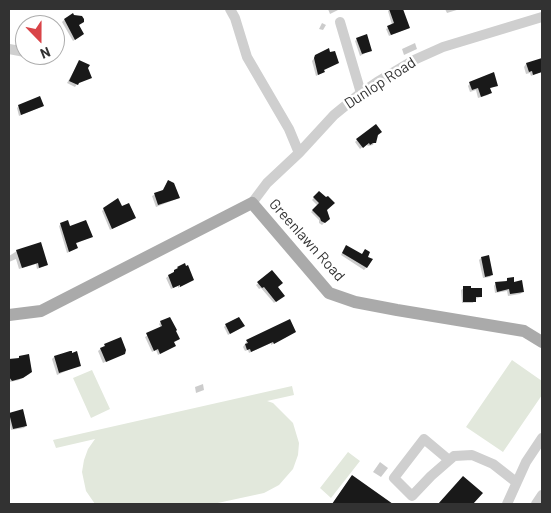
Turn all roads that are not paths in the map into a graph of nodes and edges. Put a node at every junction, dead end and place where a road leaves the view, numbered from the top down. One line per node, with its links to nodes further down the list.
1 (230, 9): 5 (street)
2 (542, 17): 4 (street, Dunlop Road)
3 (340, 22): 4 (street)
4 (361, 93): 5 (street, Dunlop Road)
5 (299, 153): 6 (street, Dunlop Road)
6 (252, 203): 7 (main road, Greenlawn Road); 8 (main road, Greenlawn Road)
7 (9, 315)
8 (542, 342)
9 (542, 438): 11 (street)
10 (449, 460): 10 (street); 11 (street)
11 (516, 482): 13 (street)
12 (542, 494): 14 (street)
13 (507, 504)
14 (536, 504)

